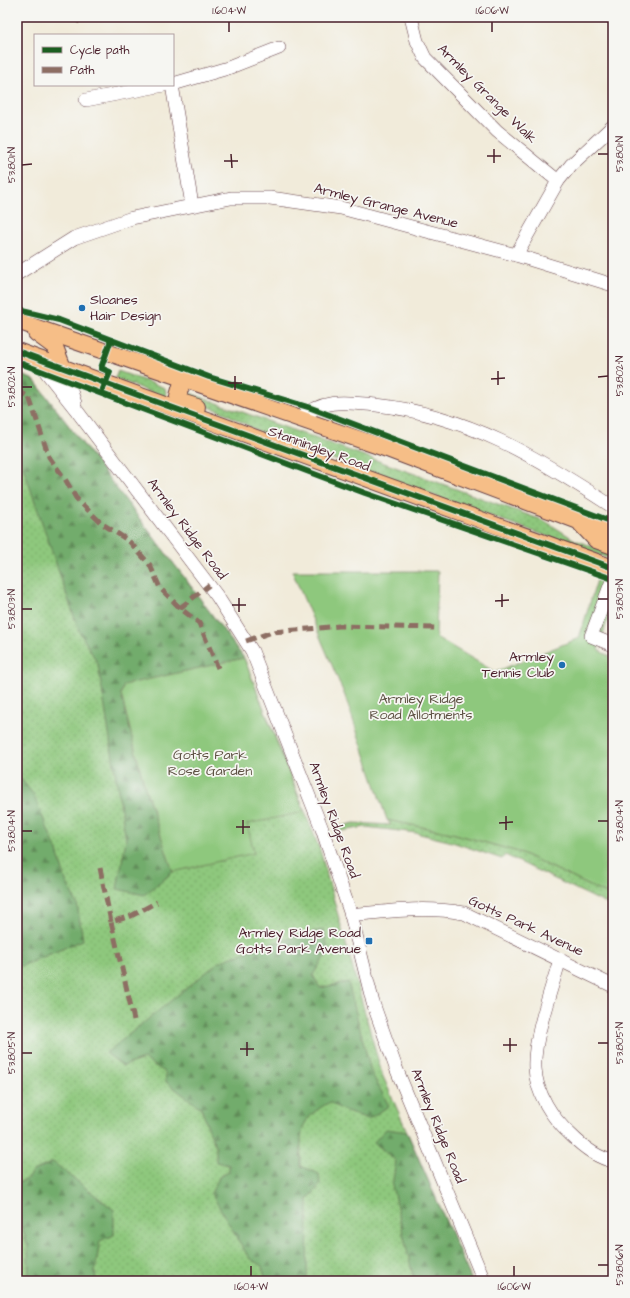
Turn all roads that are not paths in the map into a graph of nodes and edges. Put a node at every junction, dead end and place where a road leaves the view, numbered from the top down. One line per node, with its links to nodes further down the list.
1 (411, 17): 8 (street, Armley Grange Walk)
2 (279, 48): 3 (street)
3 (174, 84)
4 (159, 86): 6 (street)
5 (173, 86): 9 (street)
6 (86, 100)
7 (613, 126): 8 (street)
8 (558, 181): 10 (street)
9 (192, 205): 10 (street, Armley Grange Avenue); 11 (street, Armley Grange Avenue)
10 (516, 255): 12 (street, Armley Grange Avenue)
11 (17, 274)
12 (613, 285)
13 (17, 322): 16 (main road); 17 (main road, Stanningley Road)
14 (17, 351): 15 (main road, Stanningley Road)
15 (34, 358): 16 (main road, Stanningley Road); 18 (street, Armley Ridge Road)
16 (63, 368): 18 (street, Armley Ridge Road); 20 (main road, Stanningley Road)
17 (183, 379): 19 (main road, Stanningley Road); 20 (main road)
18 (77, 411): 28 (street, Armley Ridge Road)
19 (298, 418): 21 (street, Stanningley Road); 22 (main road, Stanningley Road)
20 (246, 435): 25 (main road, Stanningley Road)
21 (613, 507)
22 (579, 521): 23 (main road, Stanningley Road); 24 (main road)
23 (613, 534)
24 (613, 546)
25 (613, 568)
26 (613, 578): 27 (street)
27 (613, 645)
28 (351, 915): 29 (street, Gotts Park Avenue); 32 (street, Armley Ridge Road)
29 (560, 959): 30 (street, Gotts Park Avenue); 31 (street)
30 (613, 986)
31 (613, 1162)
32 (484, 1281)

